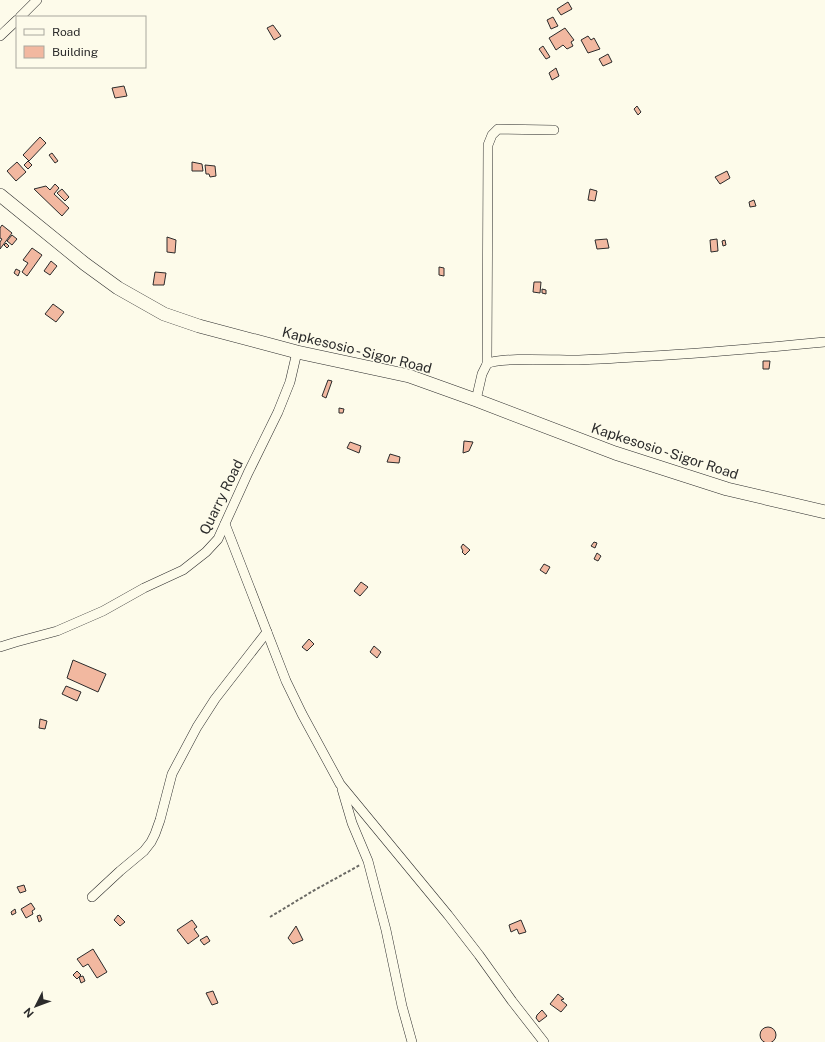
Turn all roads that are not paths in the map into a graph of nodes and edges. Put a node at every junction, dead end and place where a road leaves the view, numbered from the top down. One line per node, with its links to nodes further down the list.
1 (37, 0): 2 (street)
2 (21, 16)
3 (16, 21): 4 (street)
4 (0, 36)
5 (554, 130): 9 (street)
6 (0, 195): 8 (main road, Kapkesosio - Sigor Road)
7 (825, 342): 9 (street)
8 (297, 352): 10 (main road, Kapkesosio - Sigor Road); 12 (street, Quarry Road)
9 (487, 364): 10 (street)
10 (476, 400): 11 (main road, Kapkesosio - Sigor Road)
11 (825, 512)
12 (225, 524): 13 (street); 14 (street, Quarry Road)
13 (267, 632): 15 (street); 16 (street)
14 (0, 647)
15 (340, 784): 17 (street); 18 (street)
16 (92, 897)
17 (410, 1041)
18 (544, 1042)

